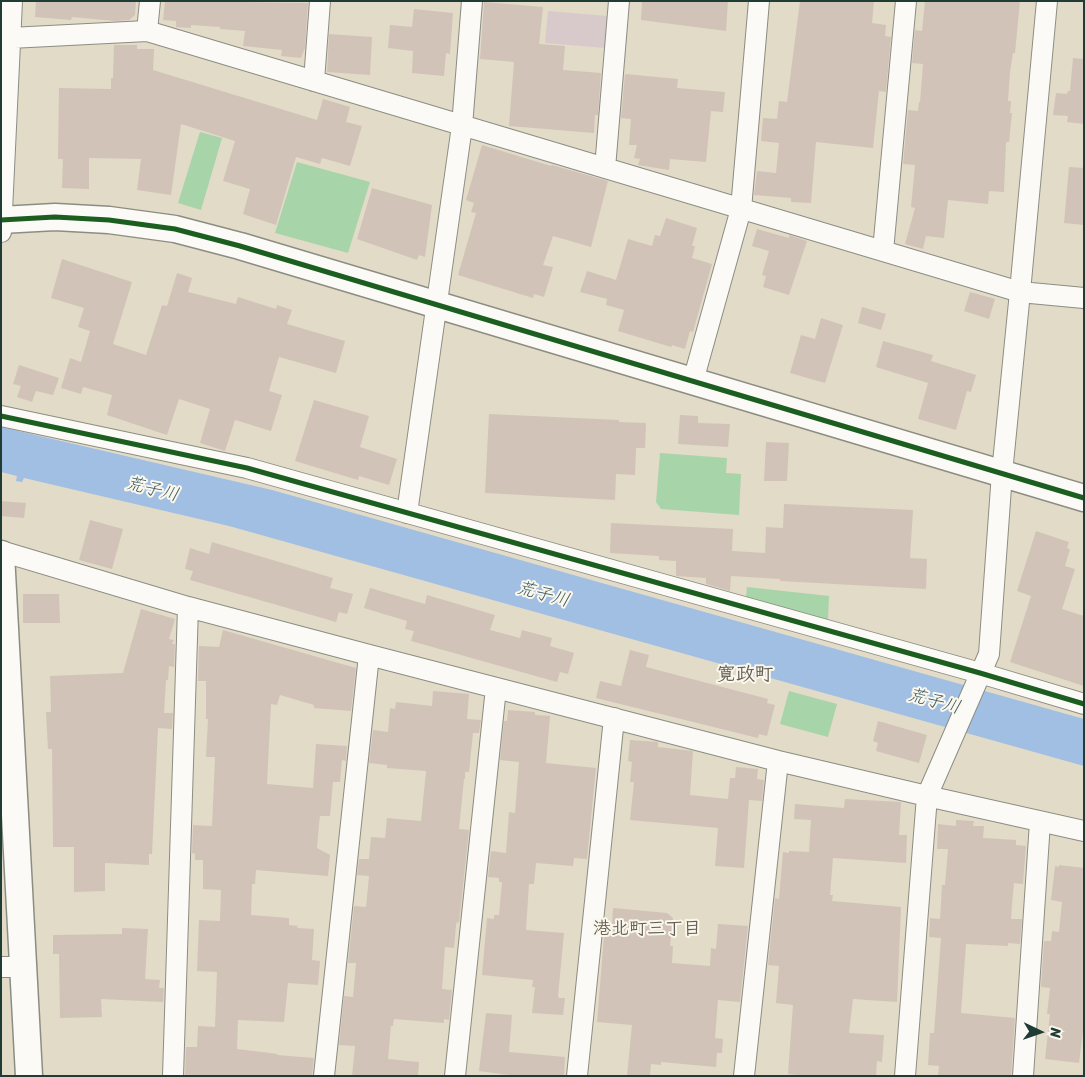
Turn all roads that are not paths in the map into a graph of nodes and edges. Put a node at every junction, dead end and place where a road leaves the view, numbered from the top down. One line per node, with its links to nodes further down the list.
1 (12, 1): 10 (street)
2 (150, 1): 9 (street)
3 (320, 1): 11 (street)
4 (472, 1): 12 (street)
5 (618, 1): 13 (street)
6 (759, 1): 14 (street)
7 (906, 1): 17 (street)
8 (1047, 1): 18 (street)
9 (147, 32): 10 (street); 11 (street)
10 (10, 38): 15 (street)
11 (314, 82): 12 (street)
12 (462, 126): 13 (street); 20 (street)
13 (605, 168): 14 (street)
14 (742, 209): 17 (street); 21 (street)
15 (1, 220): 16 (street); 20 (street)
16 (1, 232)
17 (883, 251): 18 (street)
18 (1020, 292): 19 (street); 23 (street)
19 (1084, 298)
20 (436, 305): 21 (street); 25 (street)
21 (693, 381): 23 (street)
22 (1, 416): 25 (street)
23 (1002, 473): 24 (street); 29 (street)
24 (1084, 498)
25 (408, 513): 29 (street)
26 (1, 552): 27 (street); 37 (street)
27 (188, 607): 28 (street); 39 (street)
28 (369, 655): 30 (street); 40 (street)
29 (978, 678): 31 (street); 34 (street)
30 (496, 688): 32 (street); 41 (street)
31 (1084, 704)
32 (614, 718): 33 (street); 42 (street)
33 (778, 760): 34 (street); 43 (street)
34 (927, 796): 35 (street); 44 (street)
35 (1040, 822): 36 (street); 45 (street)
36 (1084, 831)
37 (12, 967): 38 (street)
38 (28, 1076)
39 (172, 1076)
40 (324, 1076)
41 (455, 1076)
42 (577, 1076)
43 (744, 1076)
44 (905, 1076)
45 (1023, 1076)

